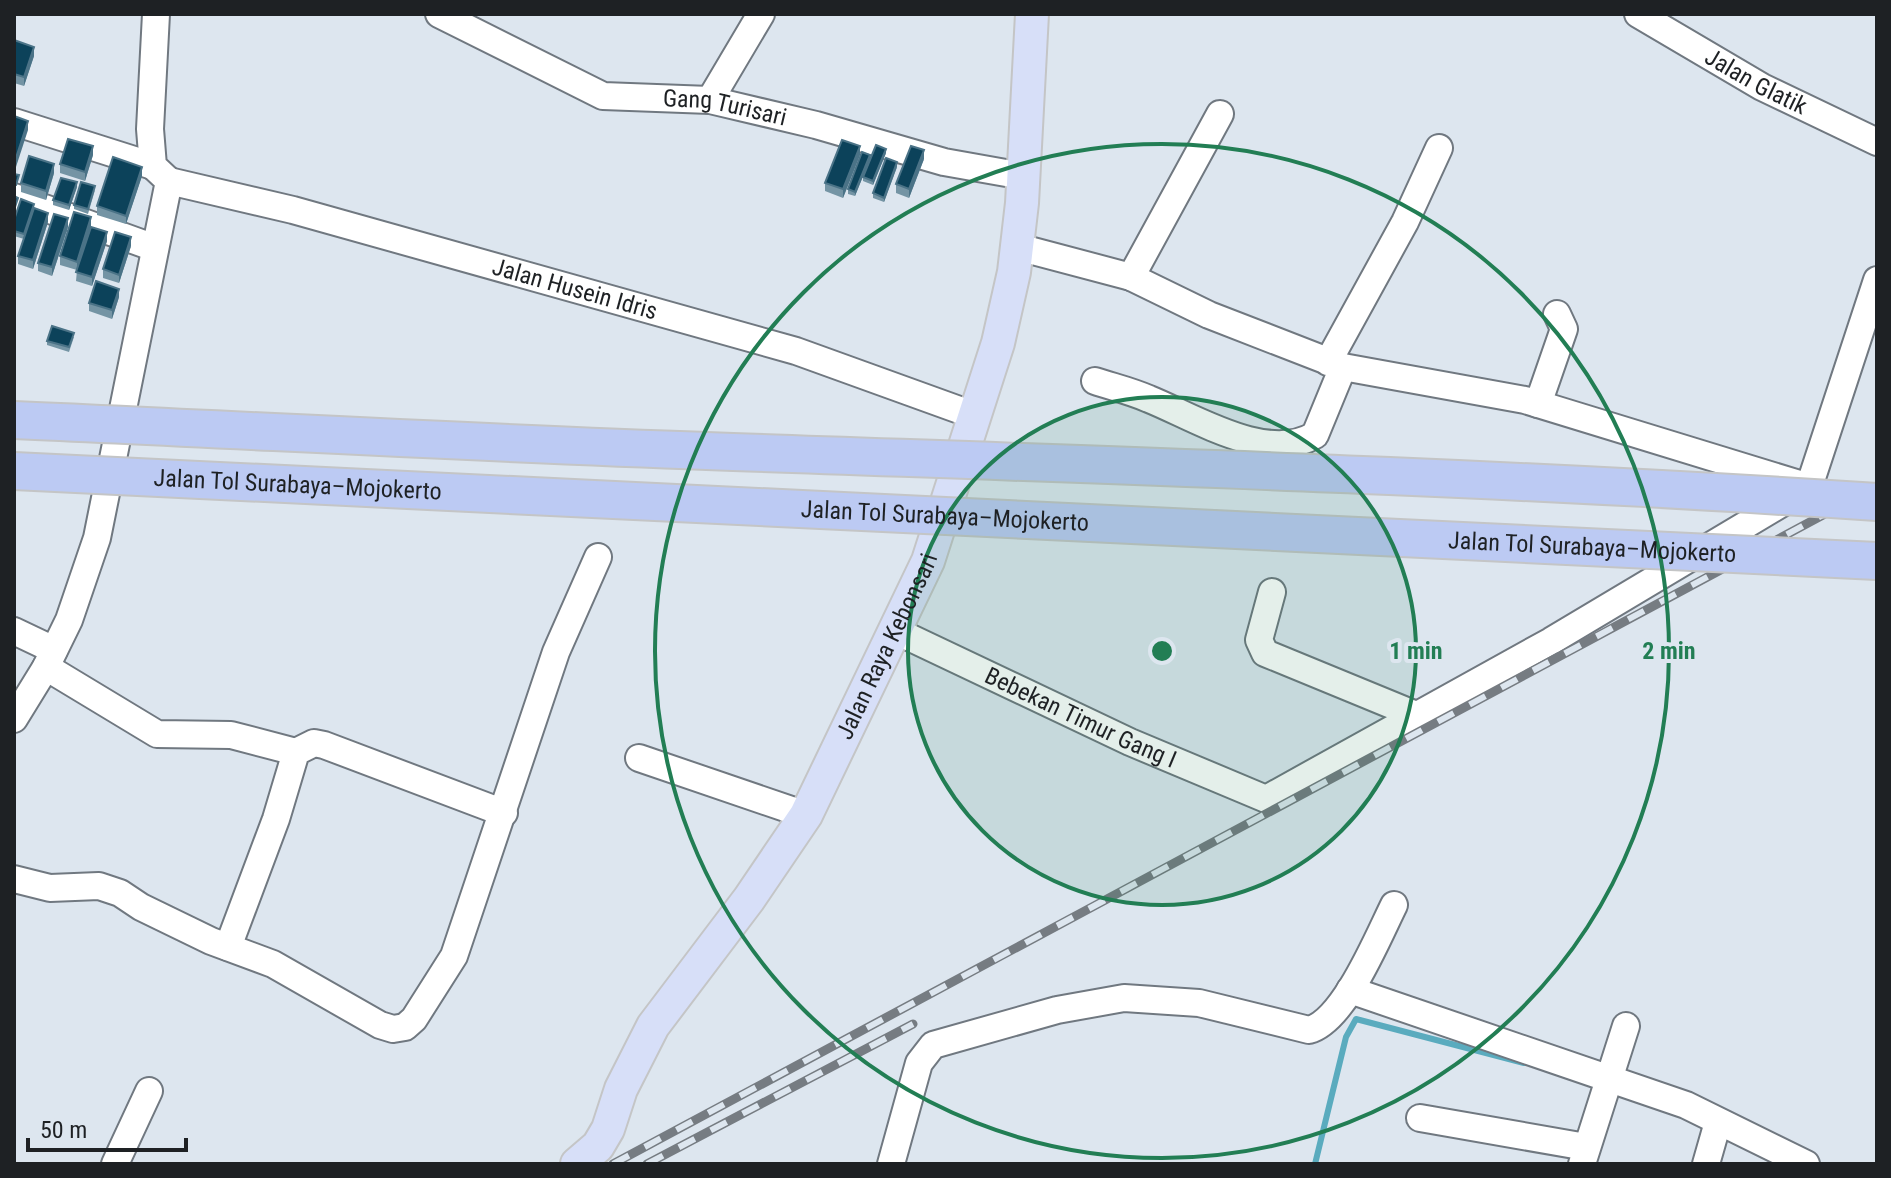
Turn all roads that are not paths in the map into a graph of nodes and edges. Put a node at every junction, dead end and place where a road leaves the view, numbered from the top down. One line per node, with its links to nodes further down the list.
1 (156, 14): 11 (street)
2 (439, 14): 6 (street, Gang Turisari)
3 (761, 14): 6 (street)
4 (1032, 14): 12 (main road, Jalan Raya Kebonsari)
5 (1638, 14): 9 (street, Jalan Glatik)
6 (710, 100): 12 (street, Gang Turisari)
7 (1220, 114): 16 (street)
8 (14, 122): 11 (street, Jalan Husein Idris)
9 (1877, 142)
10 (1439, 148): 19 (street)
11 (161, 173): 15 (street); 22 (street, Jalan Husein Idris)
12 (1023, 176): 14 (main road, Jalan Raya Kebonsari)
13 (14, 197): 15 (street)
14 (1018, 247): 16 (street); 22 (main road, Jalan Raya Kebonsari)
15 (155, 248): 34 (street)
16 (1131, 277): 19 (street)
17 (1877, 280): 25 (street)
18 (1557, 314): 21 (street)
19 (1335, 365): 20 (street); 21 (street)
20 (1095, 381)
21 (1538, 404): 25 (street)
22 (976, 416): 33 (main road, Jalan Raya Kebonsari)
23 (14, 420): 26 (highway, bridge)
24 (14, 471): 30 (highway, Jalan Tol Surabaya–Mojokerto, bridge)
25 (1809, 487): 35 (street)
26 (1639, 488): 27 (highway, bridge); 28 (highway, bridge)
27 (1877, 492)
28 (1877, 502)
29 (598, 557): 39 (street)
30 (1877, 561)
31 (1272, 592): 35 (street)
32 (14, 631): 34 (street)
33 (896, 631): 35 (street, Bebekan Timur Gang I); 40 (main road, Jalan Raya Kebonsari)
34 (50, 658): 36 (street); 37 (street)
35 (1416, 715)
36 (14, 719)
37 (296, 752): 39 (street); 43 (street)
38 (639, 758): 40 (street)
39 (504, 813): 43 (street)
40 (806, 815): 52 (main road, Jalan Raya Kebonsari)
41 (14, 879): 43 (street)
42 (1394, 905): 44 (street)
43 (228, 947)
44 (1350, 990): 46 (street); 53 (street)
45 (1626, 1026): 46 (street)
46 (1607, 1084): 49 (street); 50 (street)
47 (149, 1091): 51 (street)
48 (1420, 1118): 50 (street)
49 (1716, 1126): 54 (street); 55 (street)
50 (1584, 1156)
51 (115, 1164)
52 (577, 1164)
53 (891, 1164)
54 (1706, 1164)
55 (1806, 1164)

